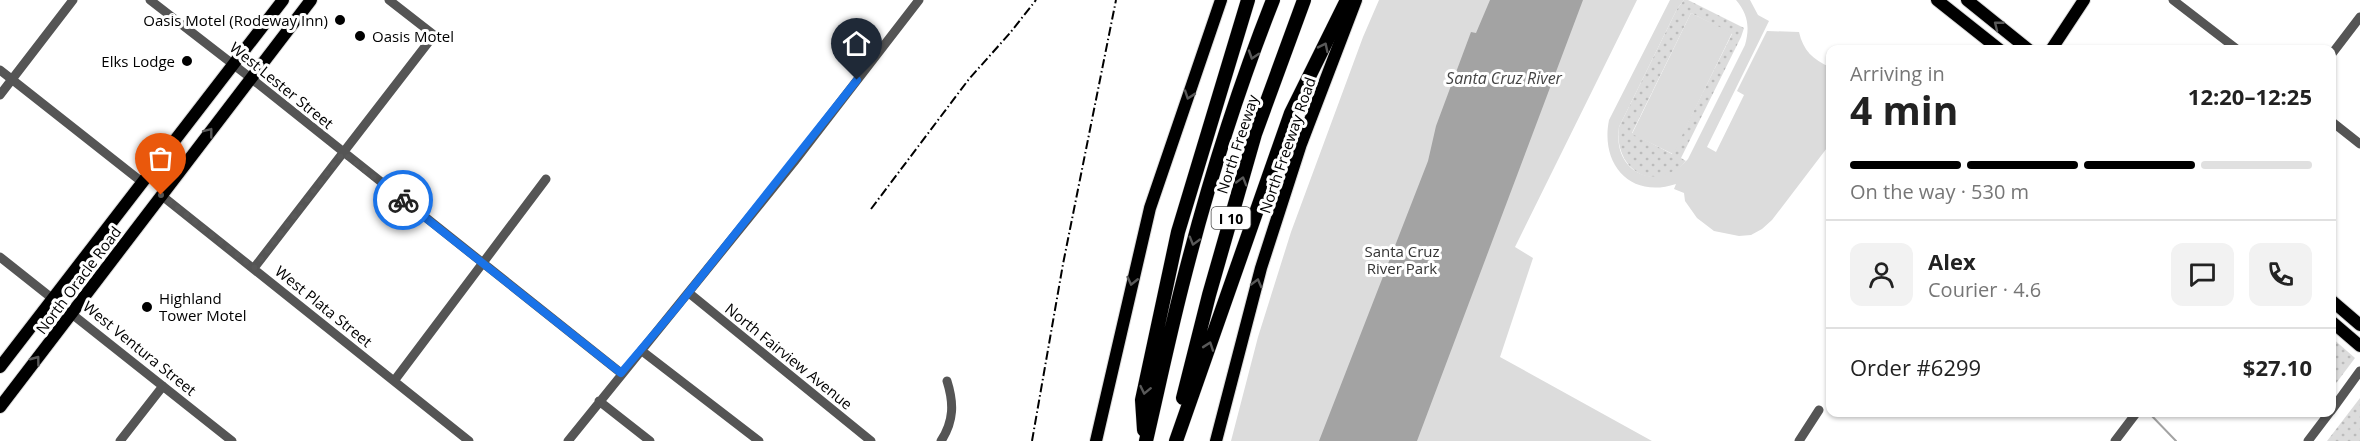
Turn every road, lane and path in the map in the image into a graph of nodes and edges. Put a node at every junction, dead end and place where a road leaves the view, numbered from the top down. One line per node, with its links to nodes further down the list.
1 (73, 0): 26 (street)
2 (150, 0): 23 (street, West Lester Street)
3 (283, 0): 23 (main road, North Oracle Road)
4 (311, 0): 25 (main road, North Oracle Road)
5 (389, 0): 30 (street)
6 (919, 0): 37 (street)
7 (1221, 0): 65 (main road, one-way to 65)
8 (1248, 0): 66 (highway, one-way to 66)
9 (1273, 0): 66 (highway, North Freeway / I 10, one-way to 66)
10 (1304, 0): 67 (highway, North Freeway / I 10, one-way to 10)
11 (1347, 0): 67 (highway, one-way to 11)
12 (1356, 0): 68 (main road, North Freeway Road, one-way to 12)
13 (1937, 0): 18 (main road)
14 (1967, 0): 19 (main road, one-way to 14)
15 (2084, 0): 20 (main road)
16 (2173, 0): 21 (street)
17 (2360, 17): 22 (street)
18 (1994, 45)
19 (2023, 45)
20 (2054, 45)
21 (2232, 45)
22 (2336, 48)
23 (234, 65): 25 (street, West Lester Street); 32 (main road, North Oracle Road)
24 (0, 70): 26 (street)
25 (252, 78): 30 (street, West Lester Street); 33 (main road, North Oracle Road, one-way to 25)
26 (12, 80): 27 (street); 32 (street)
27 (0, 95)
28 (2336, 126): 29 (street)
29 (2360, 144)
30 (343, 153): 35 (street, West Lester Street); 36 (street)
31 (546, 179): 35 (street)
32 (142, 182): 38 (main road, North Oracle Road)
33 (161, 195): 36 (street, West Plata Street); 40 (main road, North Oracle Road)
34 (0, 257): 38 (street, West Ventura Street)
35 (482, 264): 47 (street, West Lester Street); 48 (street)
36 (254, 268): 48 (street, West Plata Street)
37 (688, 293): 44 (street); 57 (street, North Fairview Avenue)
38 (53, 298): 40 (street, West Ventura Street); 45 (main road, North Oracle Road)
39 (2336, 304): 42 (main road)
40 (72, 312): 50 (street, West Ventura Street); 53 (main road, North Oracle Road, one-way to 40)
41 (2336, 325): 43 (main road)
42 (2360, 325)
43 (2360, 345)
44 (642, 351): 47 (street); 63 (street)
45 (0, 367)
46 (2360, 371): 52 (street)
47 (621, 373): 51 (street)
48 (394, 381): 60 (street, West Plata Street)
49 (947, 381): 64 (street)
50 (163, 386): 58 (street); 59 (street, West Ventura Street)
51 (599, 401): 61 (street); 62 (street)
52 (2336, 404)
53 (0, 407)
54 (1819, 410): 69 (street)
55 (2133, 417): 70 (street)
56 (2326, 417): 71 (street)
57 (867, 440)
58 (120, 441)
59 (232, 441)
60 (468, 441)
61 (568, 441)
62 (650, 441)
63 (759, 441)
64 (941, 441)
65 (1095, 441)
66 (1146, 441)
67 (1175, 441)
68 (1216, 441)
69 (1799, 441)
70 (2115, 441)
71 (2308, 441)

